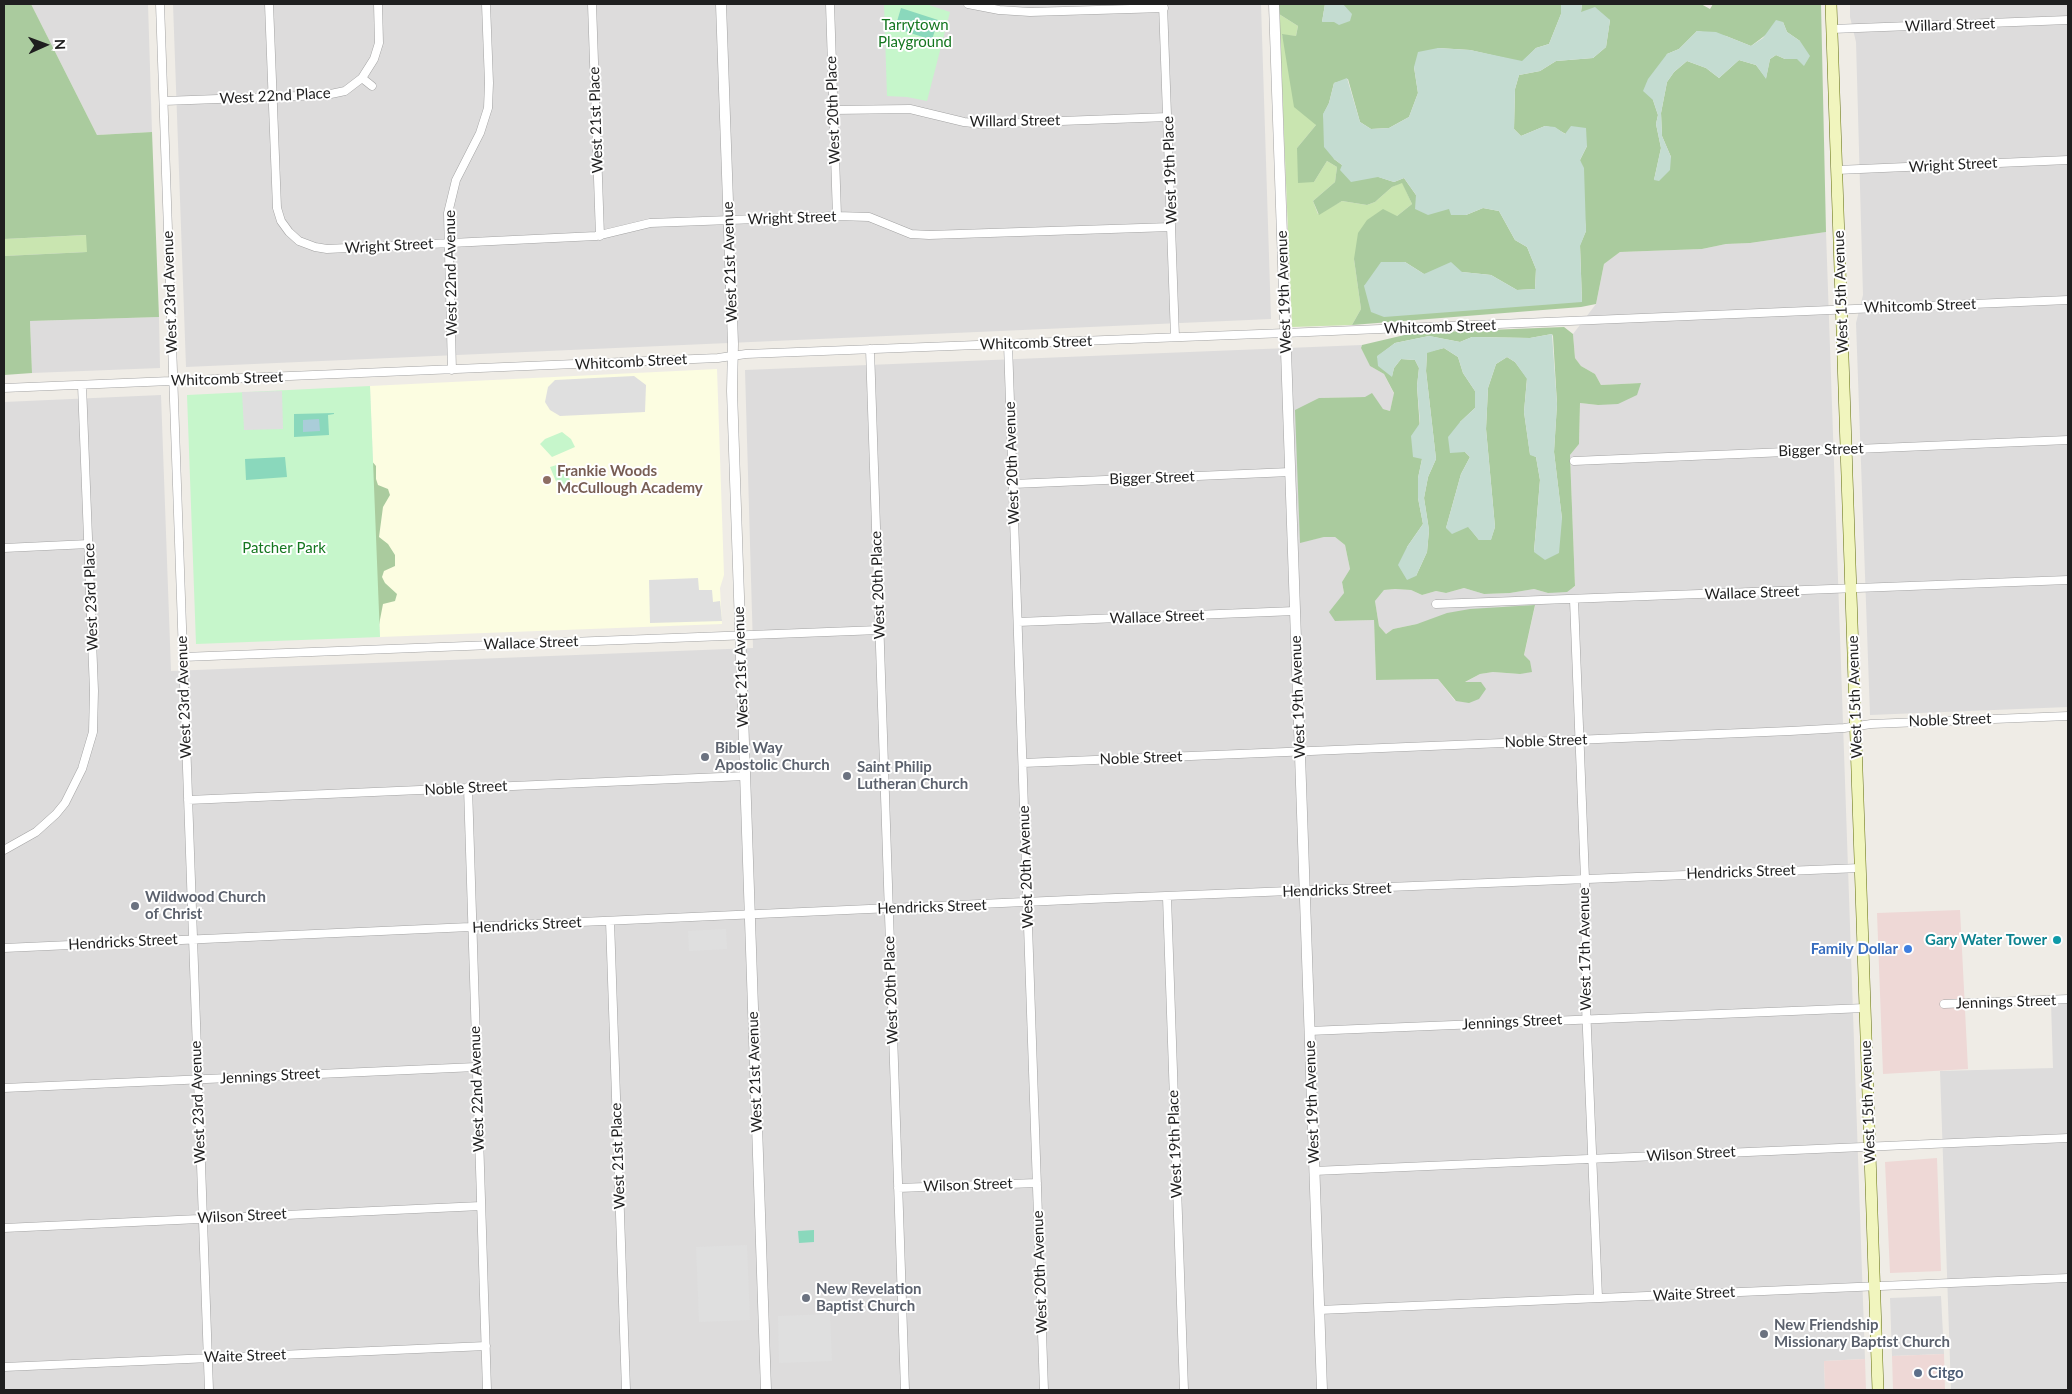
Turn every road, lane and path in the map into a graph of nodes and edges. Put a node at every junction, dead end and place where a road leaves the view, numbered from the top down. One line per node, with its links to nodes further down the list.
1 (160, 4): 18 (street, West 23rd Avenue)
2 (268, 4): 17 (street)
3 (378, 4): 15 (street, West 22nd Place)
4 (486, 4): 27 (street, West 22nd Avenue)
5 (592, 4): 26 (street, West 21st Place)
6 (721, 4): 24 (street, West 21st Avenue)
7 (830, 4): 19 (street, West 20th Place)
8 (968, 4): 12 (street)
9 (1274, 4): 30 (street, West 19th Avenue)
10 (1831, 4): 14 (main road, West 15th Avenue)
11 (1163, 6): 12 (street); 20 (street, West 19th Place)
12 (1054, 8)
13 (2068, 20): 14 (street, Willard Street)
14 (1832, 29): 22 (main road, West 15th Avenue)
15 (362, 78): 16 (street); 17 (street, West 22nd Place)
16 (372, 86)
17 (272, 97): 18 (street, West 22nd Place); 27 (street, Wright Street)
18 (164, 101): 36 (street, West 23rd Avenue)
19 (833, 110): 20 (street, Willard Street); 23 (street, West 20th Place)
20 (1168, 117): 25 (street, West 19th Place)
21 (2068, 160): 22 (street, Wright Street)
22 (1837, 170): 29 (main road, West 15th Avenue)
23 (837, 216): 24 (street, Wright Street); 25 (street, Wright Street)
24 (729, 220): 26 (street, Wright Street); 34 (street, West 21st Avenue)
25 (1171, 227): 31 (street, West 19th Place)
26 (600, 236): 27 (street, Wright Street)
27 (448, 243): 35 (street, West 22nd Avenue)
28 (2068, 300): 29 (street, Whitcomb Street)
29 (1842, 309): 30 (street, Whitcomb Street); 40 (main road, West 15th Avenue)
30 (1285, 334): 31 (street, Whitcomb Street); 42 (street, West 19th Avenue)
31 (1175, 337): 32 (street, Whitcomb Street)
32 (1008, 344): 33 (street, Whitcomb Street); 43 (street, West 20th Avenue)
33 (870, 350): 34 (street, Whitcomb Street); 52 (street, West 20th Place)
34 (732, 356): 35 (street, Whitcomb Street); 53 (street, West 21st Avenue)
35 (452, 370): 36 (street, Whitcomb Street)
36 (173, 382): 37 (street, Whitcomb Street); 54 (street, West 23rd Avenue)
37 (82, 385): 38 (street, Whitcomb Street); 44 (street, West 23rd Place)
38 (4, 388)
39 (2068, 440): 40 (street, Bigger Street)
40 (1846, 449): 41 (street, Bigger Street); 47 (main road, West 15th Avenue)
41 (1574, 461)
42 (1290, 472): 43 (street, Bigger Street); 50 (street, West 19th Avenue)
43 (1013, 484): 51 (street, West 20th Avenue)
44 (89, 544): 45 (street); 63 (street, West 23rd Place)
45 (4, 548)
46 (2068, 580): 47 (street, Wallace Street)
47 (1851, 589): 48 (street, Wallace Street); 56 (main road, West 15th Avenue)
48 (1574, 600): 49 (street, Wallace Street); 57 (street, West 17th Avenue)
49 (1436, 604)
50 (1295, 611): 51 (street, Wallace Street); 58 (street, West 19th Avenue)
51 (1018, 622): 59 (street, West 20th Avenue)
52 (879, 630): 53 (street, Wallace Street); 69 (street, West 20th Place)
53 (740, 635): 54 (street, Wallace Street); 60 (street, West 21st Avenue)
54 (183, 657): 62 (street, West 23rd Avenue)
55 (2068, 716): 56 (street, Noble Street)
56 (1856, 726): 57 (street, Noble Street); 64 (main road, West 15th Avenue)
57 (1579, 740): 58 (street, Noble Street); 65 (street, West 17th Avenue)
58 (1300, 752): 59 (street, Noble Street); 66 (street, West 19th Avenue)
59 (1023, 763): 68 (street, West 20th Avenue)
60 (745, 776): 61 (street, Noble Street); 70 (street, West 21st Avenue)
61 (468, 787): 62 (street, Noble Street); 72 (street, West 22nd Avenue)
62 (188, 800): 73 (street, West 23rd Avenue)
63 (4, 850)
64 (1860, 868): 65 (street, Hendricks Street); 77 (main road, West 15th Avenue)
65 (1584, 879): 66 (street, Hendricks Street); 78 (street, West 17th Avenue)
66 (1305, 891): 67 (street, Hendricks Street); 79 (street, West 19th Avenue)
67 (1167, 897): 68 (street, Hendricks Street); 105 (street, West 19th Place)
68 (1028, 902): 69 (street, Hendricks Street); 87 (street, West 20th Avenue)
69 (888, 909): 70 (street, Hendricks Street); 88 (street, West 20th Place)
70 (750, 915): 71 (street, Hendricks Street); 102 (street, West 21st Avenue)
71 (610, 921): 72 (street, Hendricks Street); 101 (street, West 21st Place)
72 (472, 927): 73 (street, Hendricks Street); 80 (street, West 22nd Avenue)
73 (193, 939): 74 (street, Hendricks Street); 81 (street, West 23rd Avenue)
74 (4, 948)
75 (2068, 999): 76 (street, Jennings Street)
76 (1944, 1004)
77 (1865, 1008): 78 (street, Jennings Street); 84 (main road, West 15th Avenue)
78 (1586, 1019): 79 (street, Jennings Street); 85 (street, West 17th Avenue)
79 (1310, 1031): 86 (street, West 19th Avenue)
80 (476, 1067): 81 (street, Jennings Street); 89 (street, West 22nd Avenue)
81 (198, 1079): 82 (street, Jennings Street); 90 (street, West 23rd Avenue)
82 (4, 1088)
83 (2068, 1138): 84 (street, Wilson Street)
84 (1870, 1146): 85 (street, Wilson Street); 93 (main road, West 15th Avenue)
85 (1593, 1159): 86 (street, Wilson Street); 94 (street, West 17th Avenue)
86 (1314, 1171): 95 (street, West 19th Avenue)
87 (1037, 1182): 88 (street, Wilson Street); 104 (street, West 20th Avenue)
88 (898, 1188): 103 (street, West 20th Place)
89 (481, 1206): 90 (street, Wilson Street); 96 (street, West 22nd Avenue)
90 (202, 1218): 91 (street, Wilson Street); 97 (street, West 23rd Avenue)
91 (4, 1228)
92 (2068, 1278): 93 (street, Waite Street)
93 (1874, 1286): 94 (street, Waite Street); 107 (main road, West 15th Avenue)
94 (1598, 1298): 95 (street, Waite Street)
95 (1319, 1310): 106 (street, West 19th Avenue)
96 (486, 1346): 97 (street, Waite Street); 100 (street, West 22nd Avenue)
97 (207, 1357): 98 (street, Waite Street); 99 (street, West 23rd Avenue)
98 (4, 1367)
99 (209, 1390)
100 (487, 1390)
101 (626, 1390)
102 (766, 1390)
103 (906, 1390)
104 (1044, 1390)
105 (1184, 1390)
106 (1322, 1390)
107 (1878, 1390)

